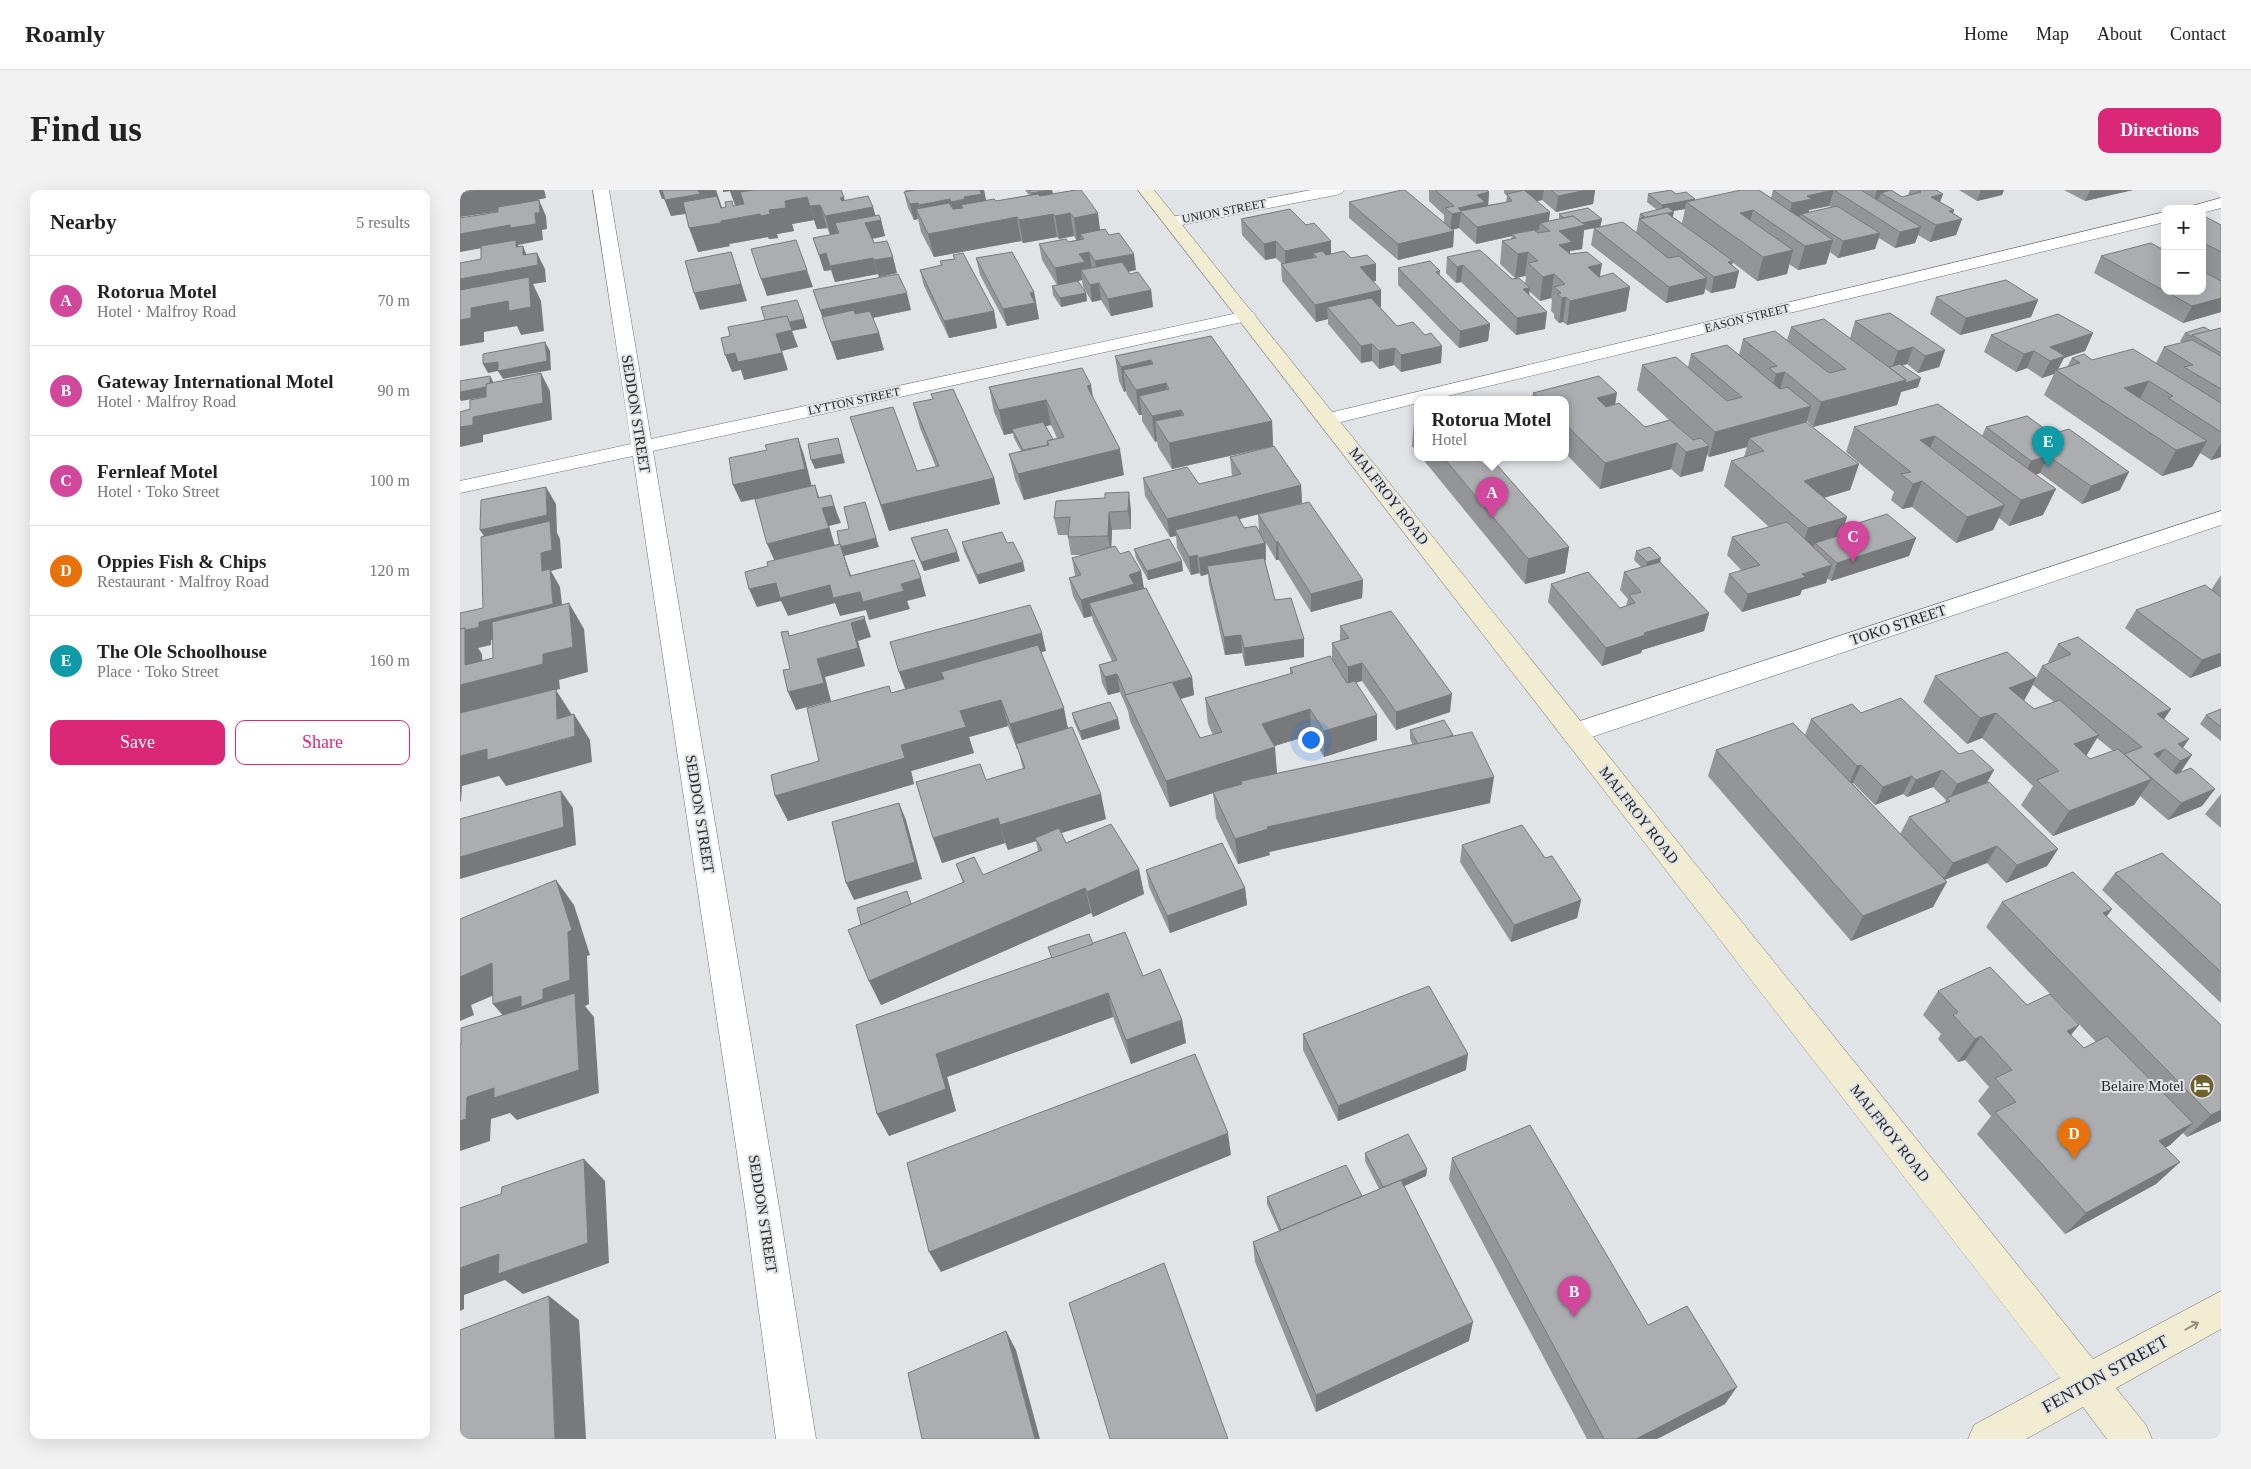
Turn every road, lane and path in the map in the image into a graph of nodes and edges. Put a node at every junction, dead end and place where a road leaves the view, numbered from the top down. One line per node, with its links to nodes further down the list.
1 (601, 190): 12 (street, SEDDON STREET)
2 (1146, 190): 7 (main road, MALFROY ROAD)
3 (1336, 190): 7 (street, UNION STREET)
4 (2221, 203): 5 (street)
5 (2206, 207)
6 (2161, 218): 9 (street, EASON STREET)
7 (1171, 222): 8 (main road, MALFROY ROAD)
8 (1247, 316): 11 (main road, MALFROY ROAD); 12 (street, LYTTON STREET)
9 (1423, 396)
10 (1414, 398): 11 (street, EASON STREET)
11 (1328, 419): 15 (main road, MALFROY ROAD)
12 (641, 447): 13 (street, LYTTON STREET); 18 (street, SEDDON STREET)
13 (460, 487)
14 (2221, 518): 15 (street, TOKO STREET)
15 (1574, 733): 17 (main road, MALFROY ROAD)
16 (2221, 1309): 17 (main road, FENTON STREET, one-way to 16)
17 (2088, 1384): 19 (main road, FENTON STREET); 20 (main road, MALFROY ROAD)
18 (796, 1439)
19 (1988, 1439)
20 (2132, 1439)

